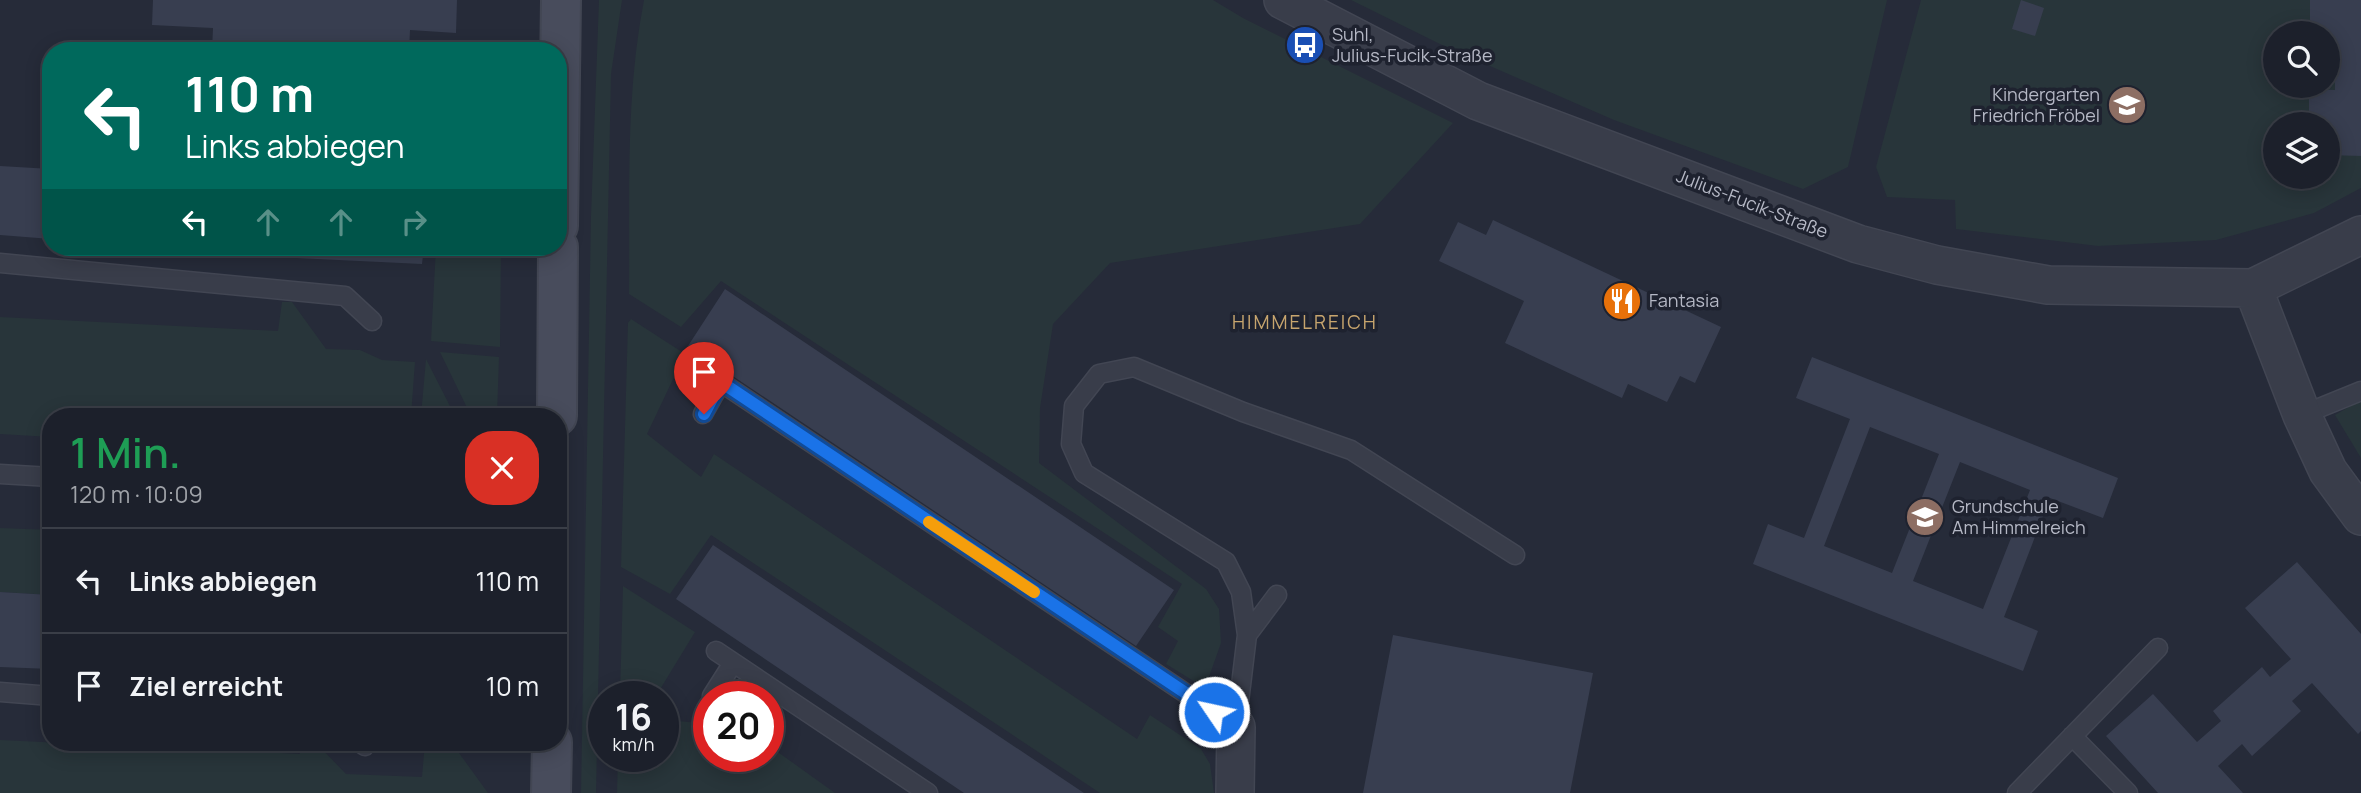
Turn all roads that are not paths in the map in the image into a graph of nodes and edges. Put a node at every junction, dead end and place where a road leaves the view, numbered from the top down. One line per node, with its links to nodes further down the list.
1 (561, 0): 3 (main road)
2 (1283, 0): 7 (street, Julius-Fucik-Straße)
3 (560, 42)
4 (2361, 235): 7 (street)
5 (558, 256): 12 (main road)
6 (0, 263): 8 (lane)
7 (2253, 288): 14 (street)
8 (372, 321)
9 (698, 367): 10 (lane)
10 (721, 382): 13 (lane); 27 (lane)
11 (2361, 391): 14 (lane)
12 (557, 408)
13 (704, 414)
14 (2302, 415): 17 (street)
15 (0, 474): 16 (lane)
16 (42, 476)
17 (2361, 516)
18 (1515, 555): 20 (lane)
19 (1276, 595): 20 (lane)
20 (1247, 635): 27 (lane)
21 (2158, 648): 28 (lane)
22 (716, 651): 23 (lane)
23 (733, 663): 24 (lane); 31 (lane)
24 (722, 681)
25 (0, 692): 26 (lane)
26 (42, 695)
27 (1236, 727): 32 (street)
28 (2072, 736): 33 (lane); 34 (lane)
29 (552, 751): 30 (main road)
30 (551, 793)
31 (928, 793)
32 (1236, 793)
33 (2017, 793)
34 (2128, 793)

